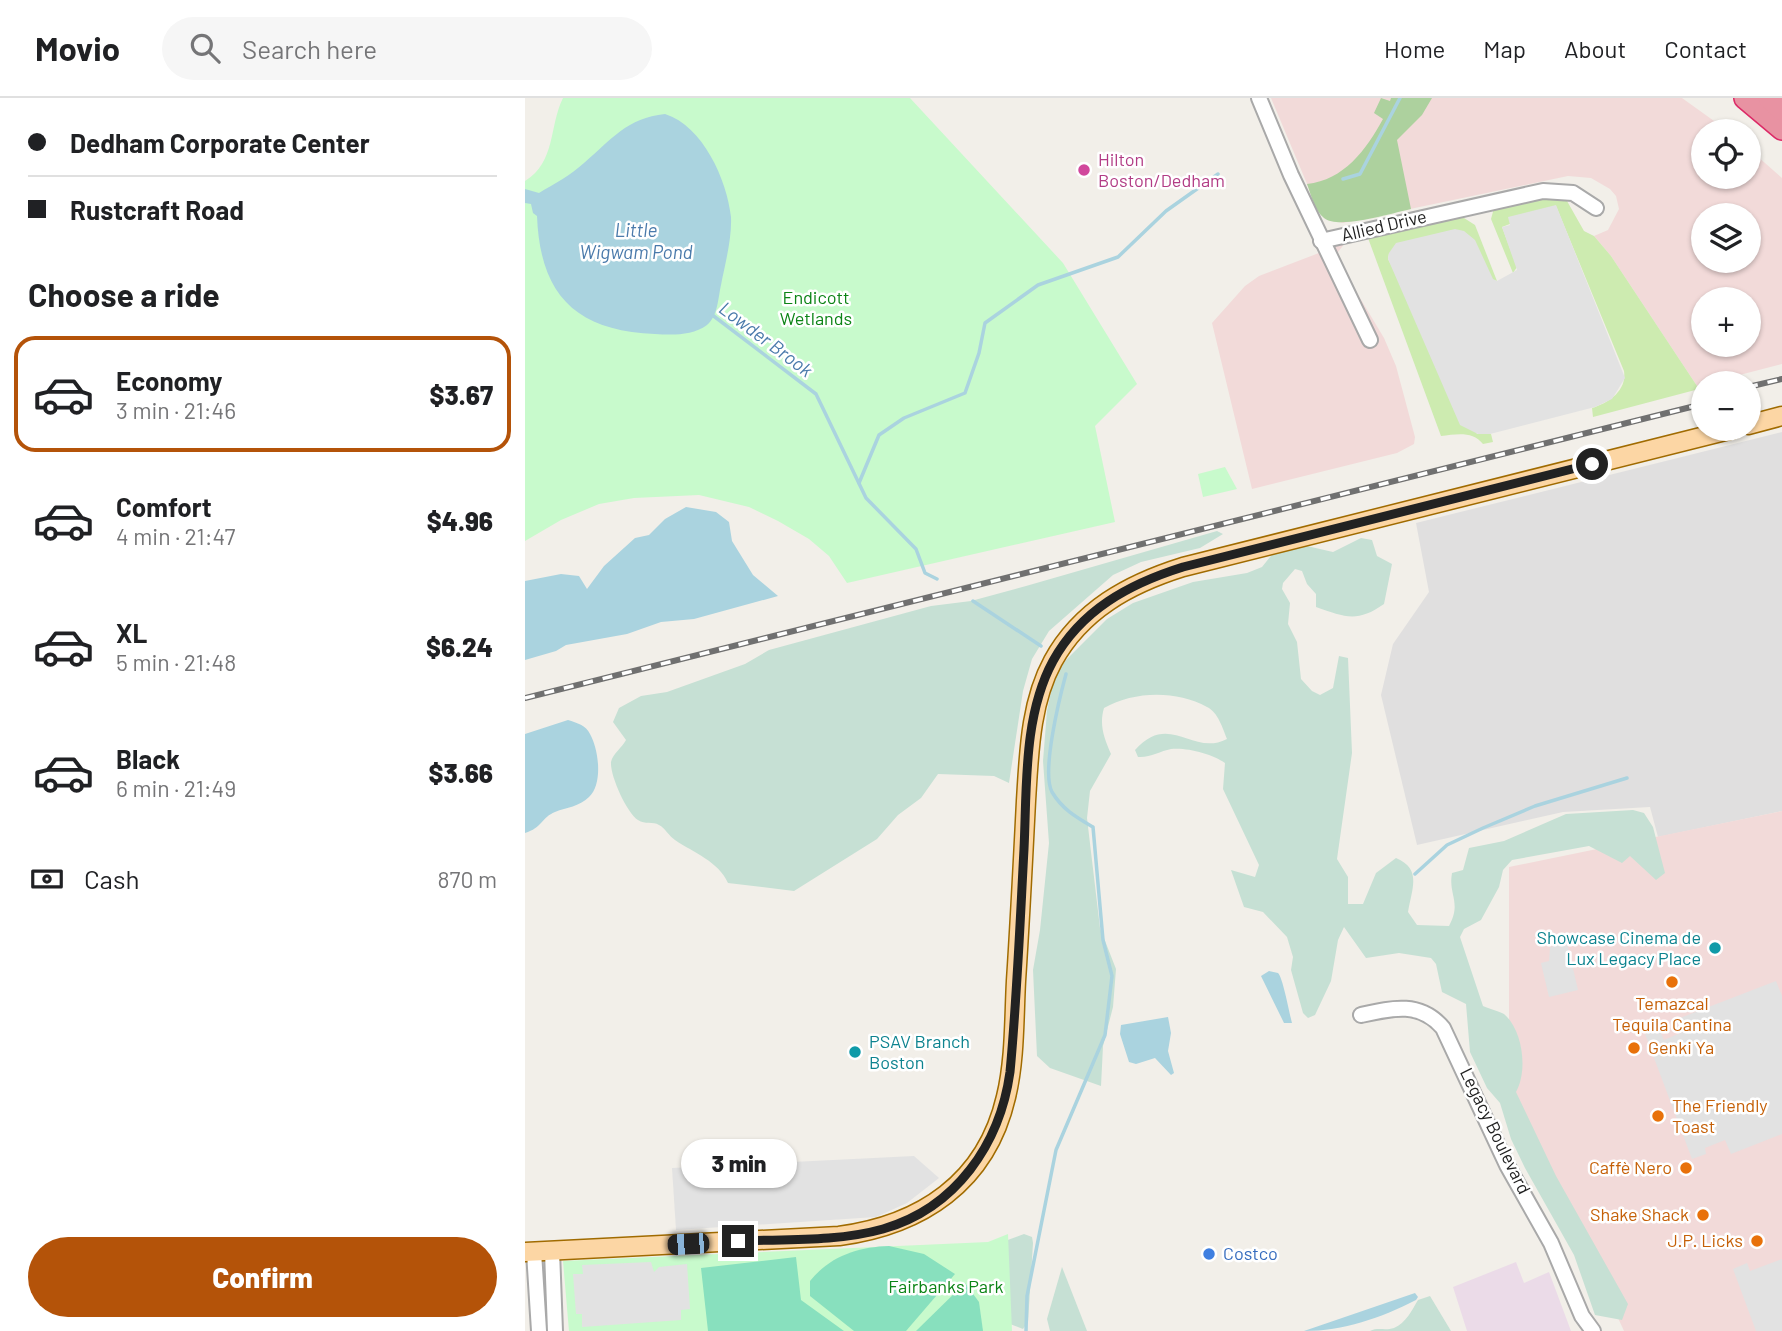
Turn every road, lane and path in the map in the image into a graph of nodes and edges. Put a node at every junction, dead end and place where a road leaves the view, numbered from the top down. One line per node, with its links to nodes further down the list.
1 (1259, 98): 7 (street, Allied Drive)
2 (1745, 98): 5 (highway)
3 (1769, 98): 4 (highway)
4 (1782, 110)
5 (1782, 129)
6 (1596, 208): 7 (street, Allied Drive)
7 (1321, 241): 8 (street)
8 (1370, 340)
9 (1782, 416): 10 (main road)
10 (1761, 422)
11 (1691, 440): 13 (main road)
12 (1361, 1015): 14 (street, Legacy Boulevard)
13 (537, 1252): 15 (street); 16 (street)
14 (1582, 1324): 17 (street, Legacy Boulevard)
15 (539, 1331)
16 (555, 1331)
17 (1593, 1331)

